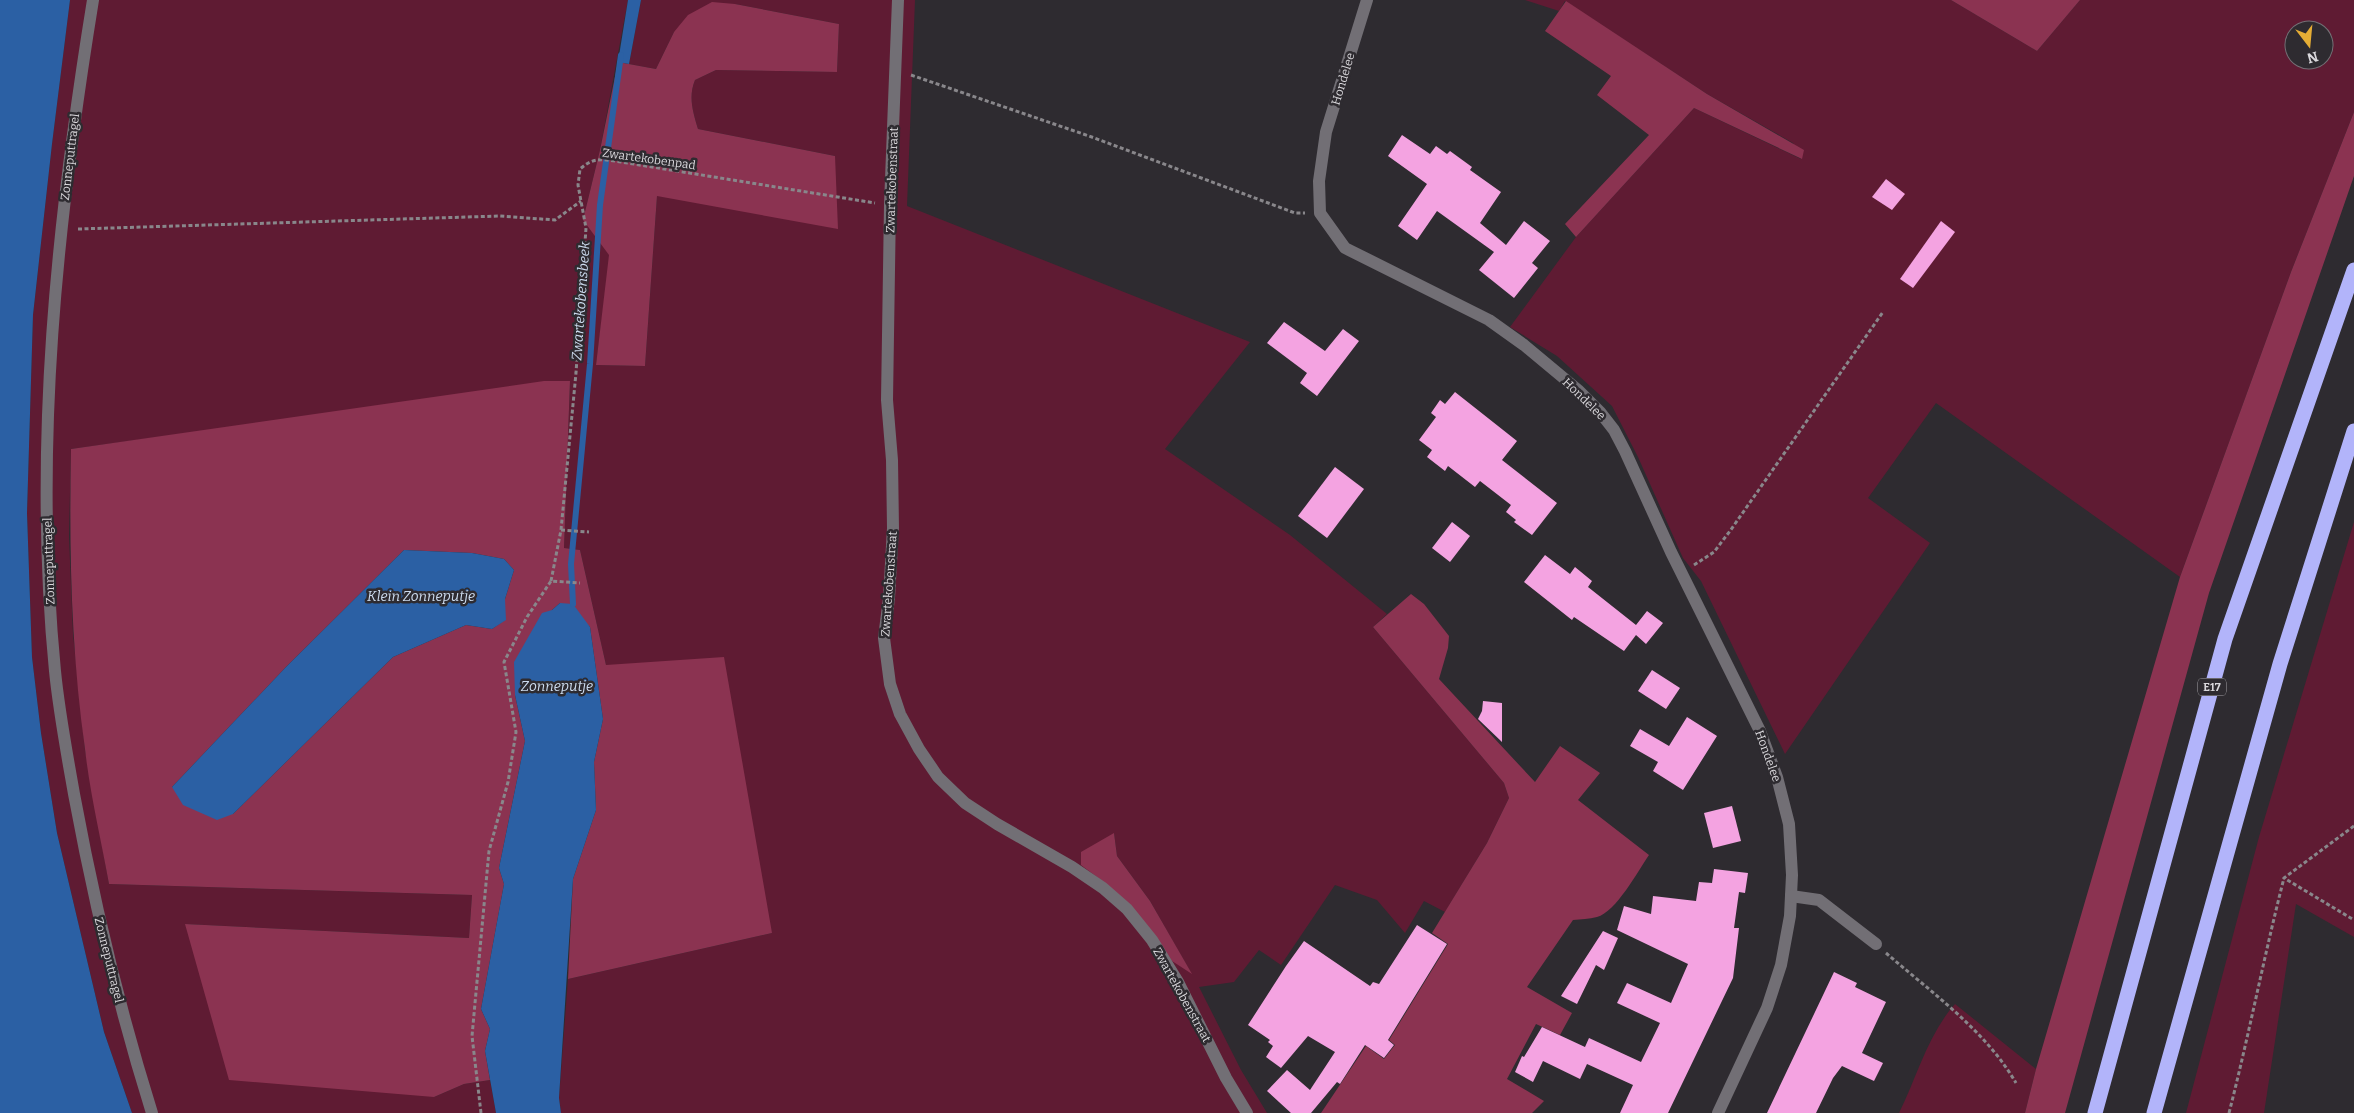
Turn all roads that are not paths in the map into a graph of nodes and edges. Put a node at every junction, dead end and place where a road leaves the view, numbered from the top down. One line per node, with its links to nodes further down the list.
1 (93, 0): 8 (street, Zonneputtragel)
2 (898, 0): 9 (street, Zwartekobenstraat)
3 (1367, 0): 6 (street, Hondelee)
4 (2354, 270): 11 (highway, E17)
5 (2354, 431): 12 (highway)
6 (1791, 896): 7 (street); 10 (street, Hondelee)
7 (1876, 944)
8 (152, 1113)
9 (1247, 1113)
10 (1718, 1113)
11 (2095, 1113)
12 (2154, 1113)

